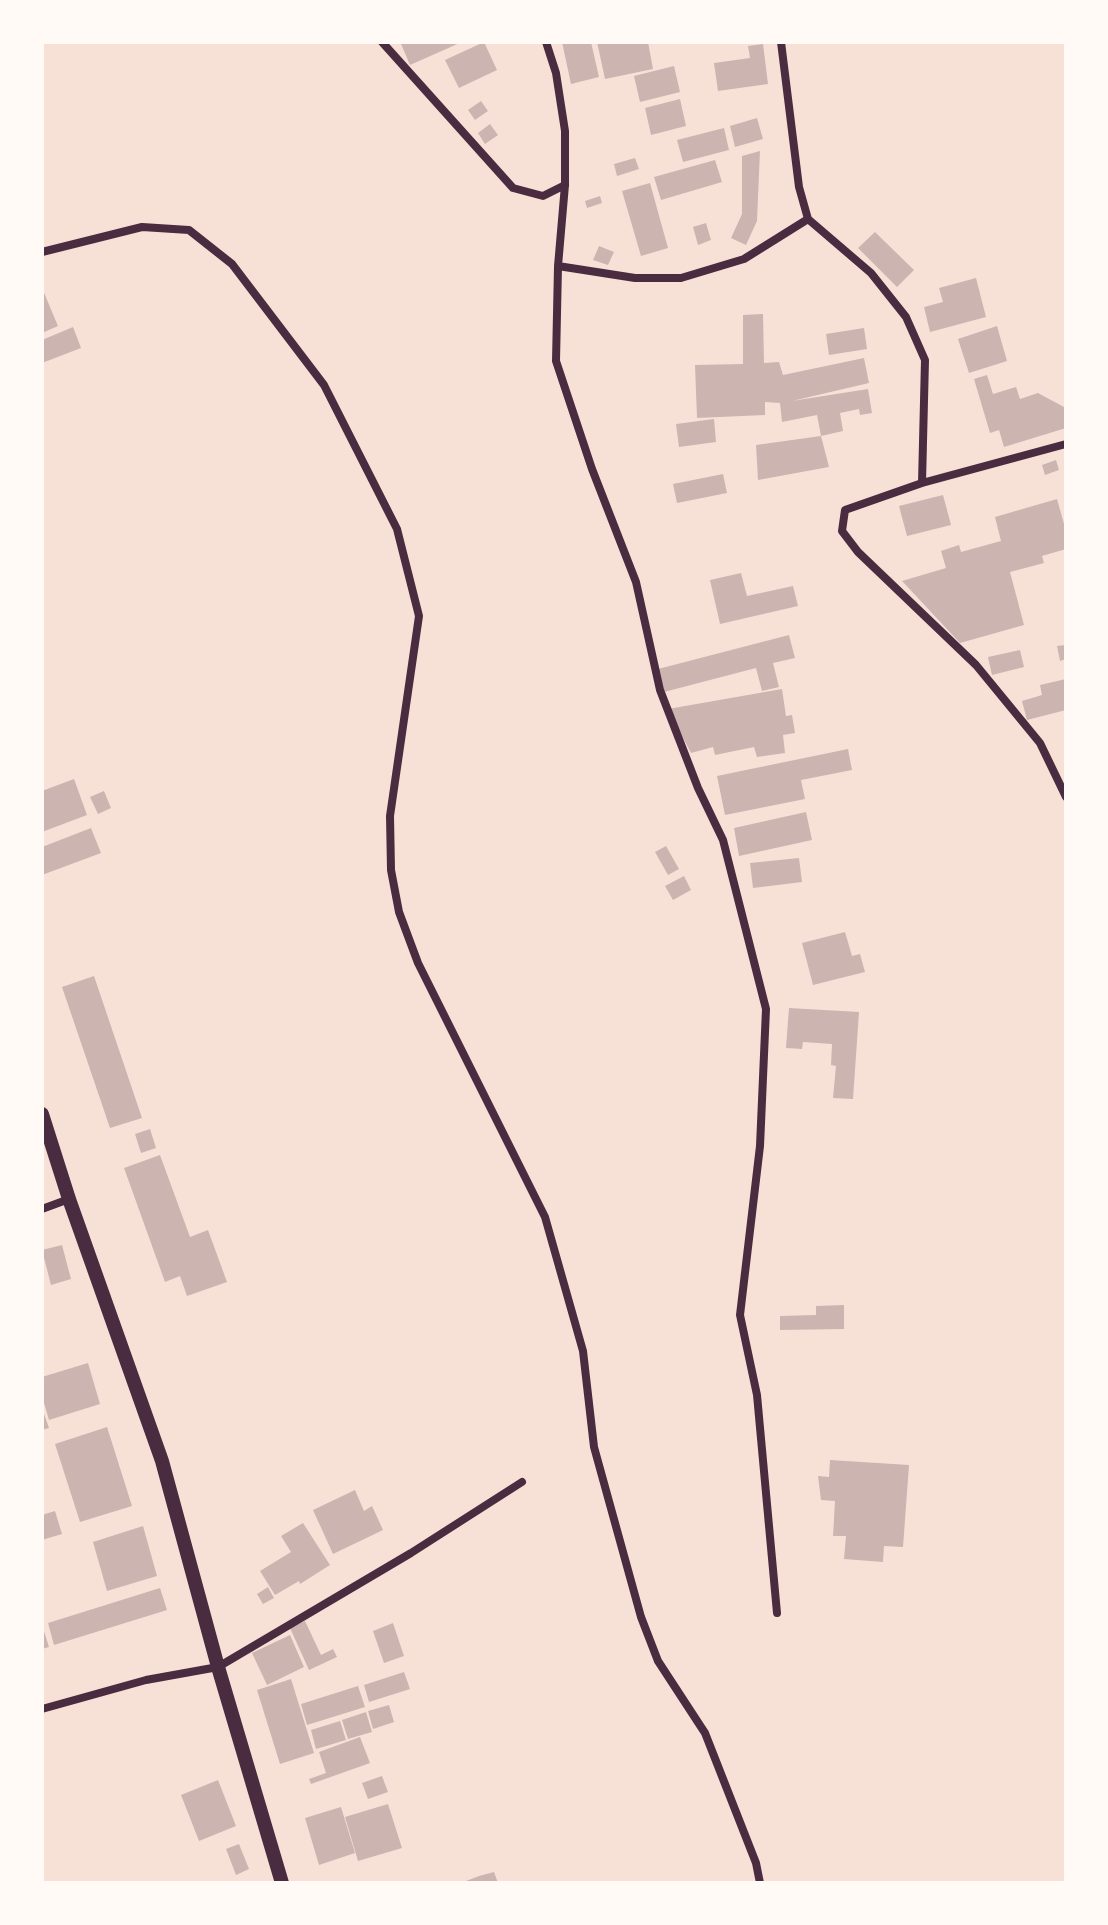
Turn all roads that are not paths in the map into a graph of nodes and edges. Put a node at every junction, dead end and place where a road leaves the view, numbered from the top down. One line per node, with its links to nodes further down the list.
1 (382, 42): 4 (street)
2 (546, 42): 4 (street)
3 (781, 42): 5 (street)
4 (565, 185): 7 (street)
5 (808, 219): 7 (street); 9 (street)
6 (42, 252): 19 (street)
7 (558, 266): 15 (street)
8 (1066, 444): 9 (street)
9 (922, 483): 10 (street)
10 (1066, 797)
11 (42, 1114): 12 (street)
12 (69, 1199): 13 (street); 16 (street)
13 (42, 1209)
14 (522, 1482): 16 (street)
15 (777, 1613)
16 (218, 1667): 17 (street); 18 (street)
17 (42, 1709)
18 (282, 1883)
19 (760, 1883)

